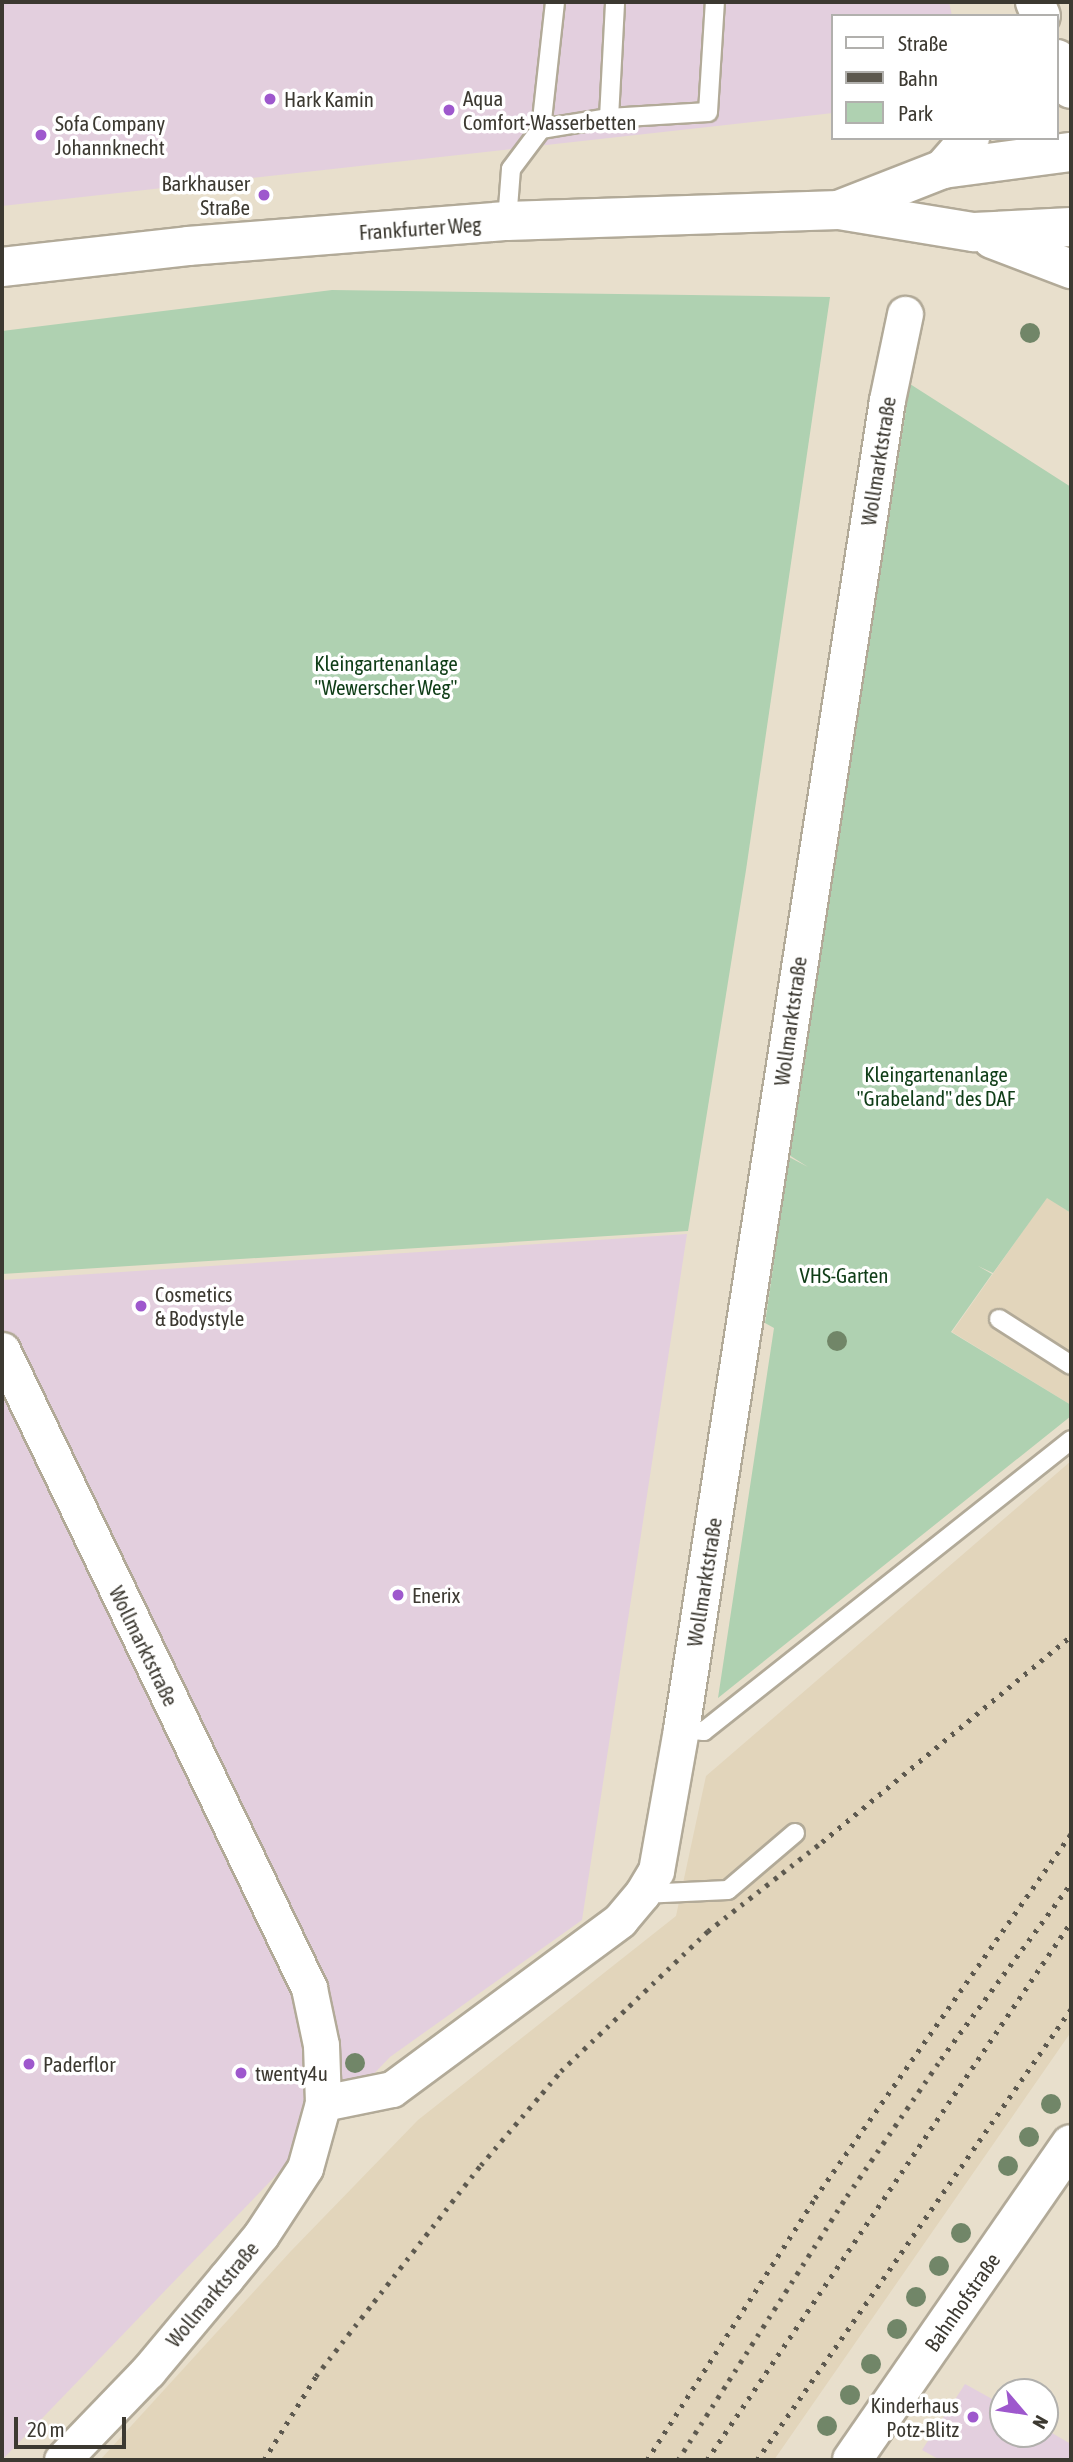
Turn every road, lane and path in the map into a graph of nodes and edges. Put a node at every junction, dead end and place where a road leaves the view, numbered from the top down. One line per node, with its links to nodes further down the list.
1 (555, 2): 7 (lane)
2 (615, 2): 6 (lane)
3 (715, 2): 6 (lane)
4 (1059, 63): 5 (main road)
5 (1071, 89)
6 (609, 118): 7 (lane)
7 (541, 129): 12 (lane)
8 (968, 140): 10 (main road)
9 (1071, 152): 10 (main road, Frankfurter Weg)
10 (943, 169): 11 (main road, Frankfurter Weg)
11 (839, 210): 12 (main road, Frankfurter Weg); 14 (main road, Frankfurter Weg)
12 (507, 221): 15 (main road, Frankfurter Weg)
13 (1071, 227): 14 (main road, Frankfurter Weg)
14 (974, 232): 16 (main road)
15 (2, 267)
16 (1071, 269)
17 (905, 314): 22 (street, Wollmarktstraße)
18 (999, 1320): 20 (lane)
19 (2, 1350): 25 (street, Wollmarktstraße)
20 (1071, 1365)
21 (1071, 1440): 22 (lane)
22 (681, 1729): 24 (street, Wollmarktstraße)
23 (795, 1833): 24 (lane)
24 (642, 1894): 25 (street, Wollmarktstraße)
25 (323, 2103): 27 (street, Wollmarktstraße)
26 (1071, 2144): 28 (main road, Bahnhofstraße)
27 (62, 2460)
28 (852, 2460)

